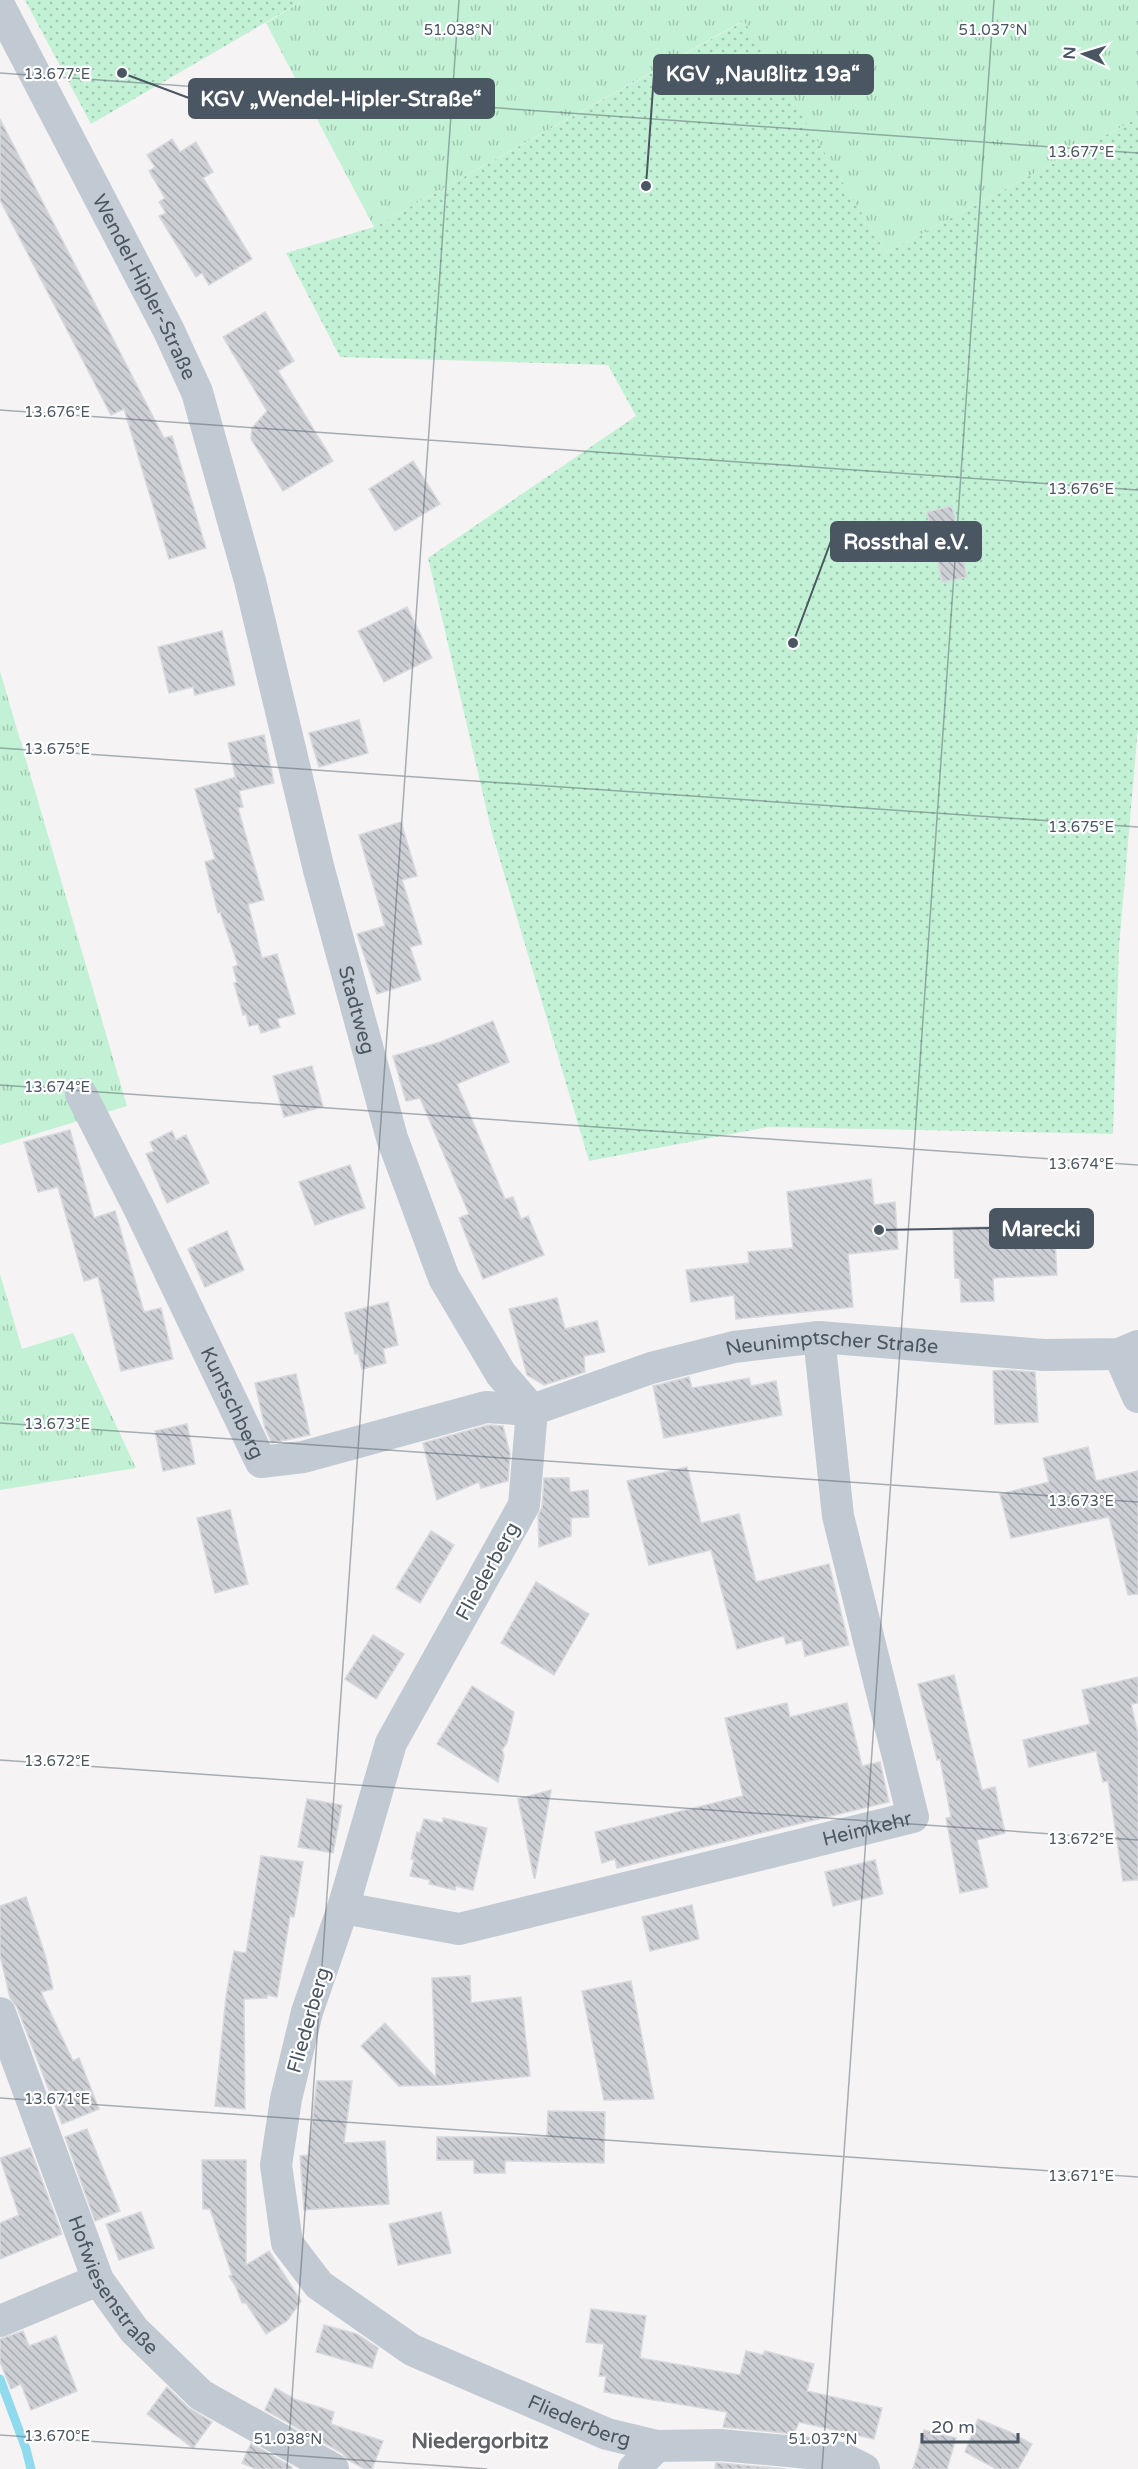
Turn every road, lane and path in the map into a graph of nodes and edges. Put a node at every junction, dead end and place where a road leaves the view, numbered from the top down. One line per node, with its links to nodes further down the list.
1 (0, 7): 2 (street, Wendel-Hipler-Straße)
2 (250, 581): 7 (street, Stadtweg)
3 (81, 1094): 7 (street, Kuntschberg)
4 (819, 1337): 5 (street, Neunimptscher Straße); 7 (street, Neunimptscher Straße); 8 (street, Heimkehr)
5 (1128, 1350): 6 (street)
6 (1138, 1397)
7 (532, 1410): 8 (street, Fliederberg)
8 (343, 1908): 12 (street, Fliederberg)
9 (0, 2013): 10 (street, Hofwiesenstraße)
10 (98, 2280): 11 (street); 13 (street, Hofwiesenstraße)
11 (0, 2321)
12 (657, 2446): 14 (street); 15 (street, Fliederberg)
13 (333, 2469)
14 (634, 2469)
15 (864, 2469)

